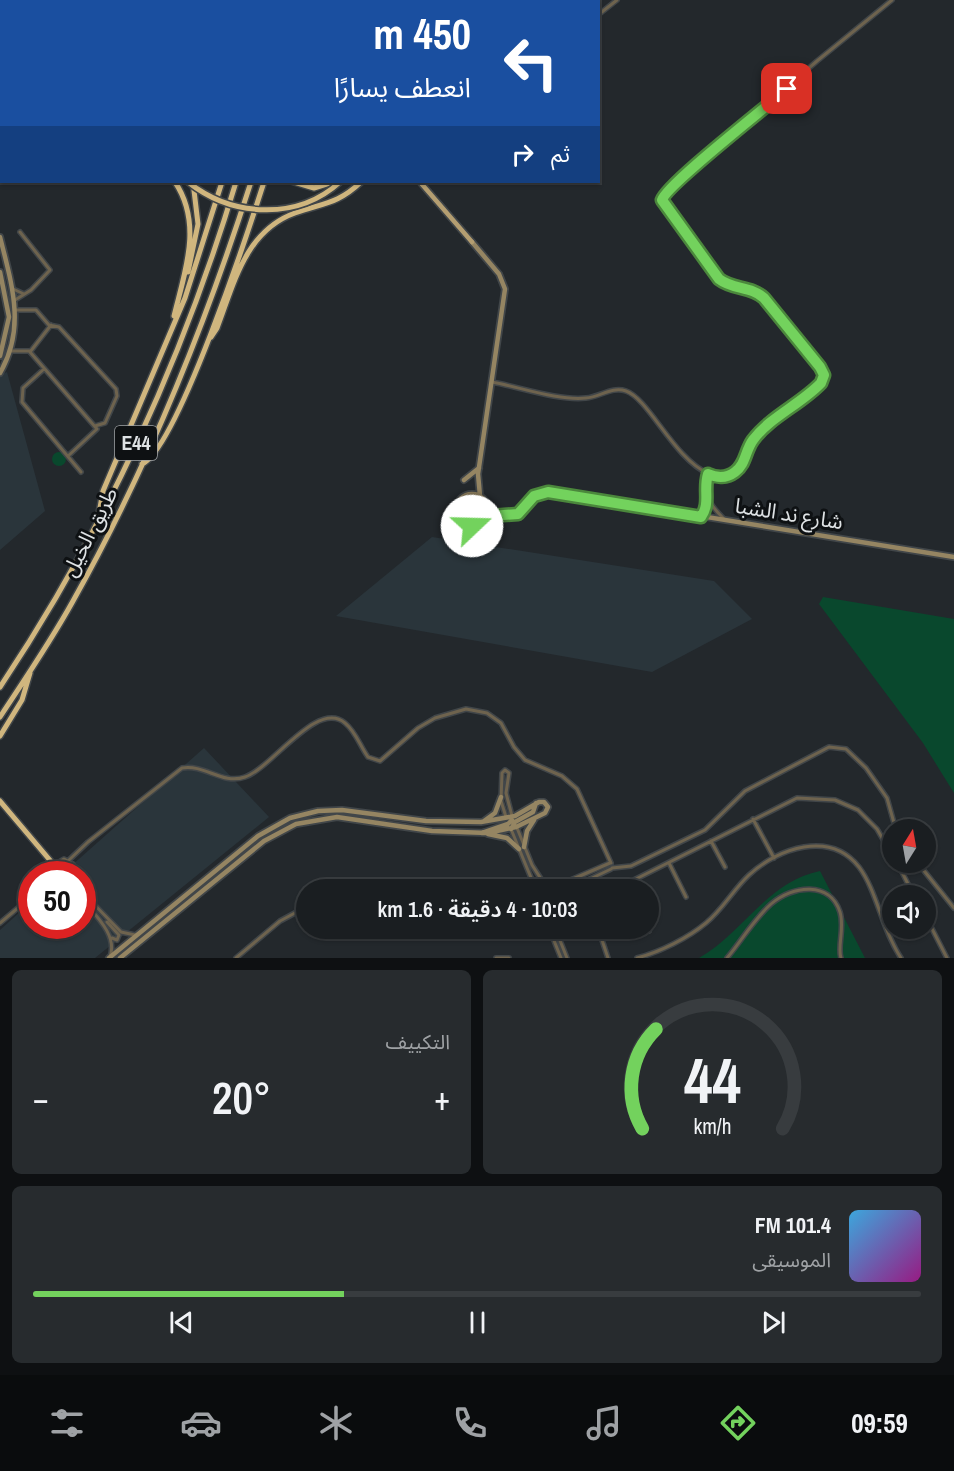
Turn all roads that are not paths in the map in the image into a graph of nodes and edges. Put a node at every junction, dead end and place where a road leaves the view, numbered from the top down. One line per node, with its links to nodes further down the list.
1 (617, 0): 3 (street)
2 (892, 0): 39 (street)
3 (600, 13)
4 (176, 183): 26 (highway)
5 (190, 183): 13 (highway, bridge)
6 (193, 183): 22 (highway)
7 (222, 183): 22 (highway)
8 (236, 183): 48 (highway, طريق الخيل / E44)
9 (251, 183): 36 (highway, طريق الخيل / E44)
10 (264, 183): 27 (highway)
11 (297, 183): 12 (highway)
12 (330, 183)
13 (339, 183)
14 (360, 183): 27 (highway)
15 (423, 183): 18 (main road)
16 (20, 232): 21 (street)
17 (0, 237): 20 (street)
18 (472, 242): 33 (street)
19 (0, 272): 30 (street)
20 (13, 289): 21 (street); 23 (street)
21 (24, 294): 23 (street)
22 (185, 298): 26 (highway)
23 (15, 300): 24 (street)
24 (16, 310): 25 (street); 28 (street)
25 (51, 325): 29 (street); 34 (street)
26 (173, 326): 48 (highway)
27 (209, 337): 36 (highway)
28 (10, 351): 29 (street); 32 (street)
29 (30, 351): 31 (street)
30 (0, 356)
31 (44, 369): 34 (street); 35 (street)
32 (0, 373)
33 (492, 382): 37 (street); 39 (street)
34 (95, 426): 35 (street)
35 (68, 456): 38 (street)
36 (142, 464): 51 (highway, طريق الخيل / E44)
37 (478, 471): 40 (street); 42 (street); 43 (street)
38 (81, 472)
39 (708, 474): 44 (street)
40 (464, 480)
41 (548, 492): 45 (street); 46 (street); 47 (street, شارع ند الشبا)
42 (469, 494): 43 (street); 46 (street)
43 (480, 496): 45 (street)
44 (708, 502): 47 (street); 49 (street)
45 (488, 508): 46 (street)
46 (486, 517)
47 (701, 517): 49 (street, شارع ند الشبا)
48 (98, 521): 52 (highway, طريق الخيل / E44)
49 (725, 521): 50 (street, شارع ند الشبا)
50 (954, 557)
51 (31, 670): 53 (highway, طريق الخيل / E44); 54 (highway)
52 (0, 687)
53 (0, 717)
54 (0, 736)
55 (501, 798): 60 (street); 61 (street); 61 (street)
56 (0, 801): 67 (highway)
57 (535, 818): 61 (street); 61 (street); 65 (street)
58 (753, 819): 63 (street); 64 (street); 66 (street)
59 (894, 819): 73 (street)
60 (481, 822): 61 (street); 89 (street)
61 (512, 823): 62 (street); 65 (street)
62 (482, 833): 65 (street); 95 (street)
63 (882, 838)
64 (711, 842): 71 (street); 72 (street)
65 (522, 848): 75 (street); 76 (street)
66 (774, 858): 102 (street); 105 (street)
67 (45, 861)
68 (59, 861): 69 (street)
69 (69, 861): 70 (street)
70 (611, 863): 73 (street); 77 (street)
71 (669, 863): 79 (street); 80 (street)
72 (725, 867)
73 (612, 868): 78 (street)
74 (926, 873): 83 (street)
75 (532, 879)
76 (541, 879)
77 (575, 879)
78 (594, 879)
79 (637, 879)
80 (686, 897)
81 (96, 907): 86 (street)
82 (18, 908): 88 (street)
83 (954, 908)
84 (296, 912): 96 (street)
85 (96, 916): 87 (street)
86 (106, 918): 87 (street); 89 (street)
87 (101, 922): 94 (street)
88 (0, 923)
89 (137, 935): 94 (street)
90 (936, 937): 106 (street)
91 (553, 939): 99 (street)
92 (559, 939): 100 (street)
93 (602, 939): 101 (street)
94 (110, 958)
95 (120, 958)
96 (236, 958)
97 (496, 958): 98 (street)
98 (509, 958)
99 (561, 958)
100 (567, 958)
101 (608, 958)
102 (637, 958)
103 (728, 958): 104 (street)
104 (841, 958)
105 (901, 958)
106 (947, 958)

